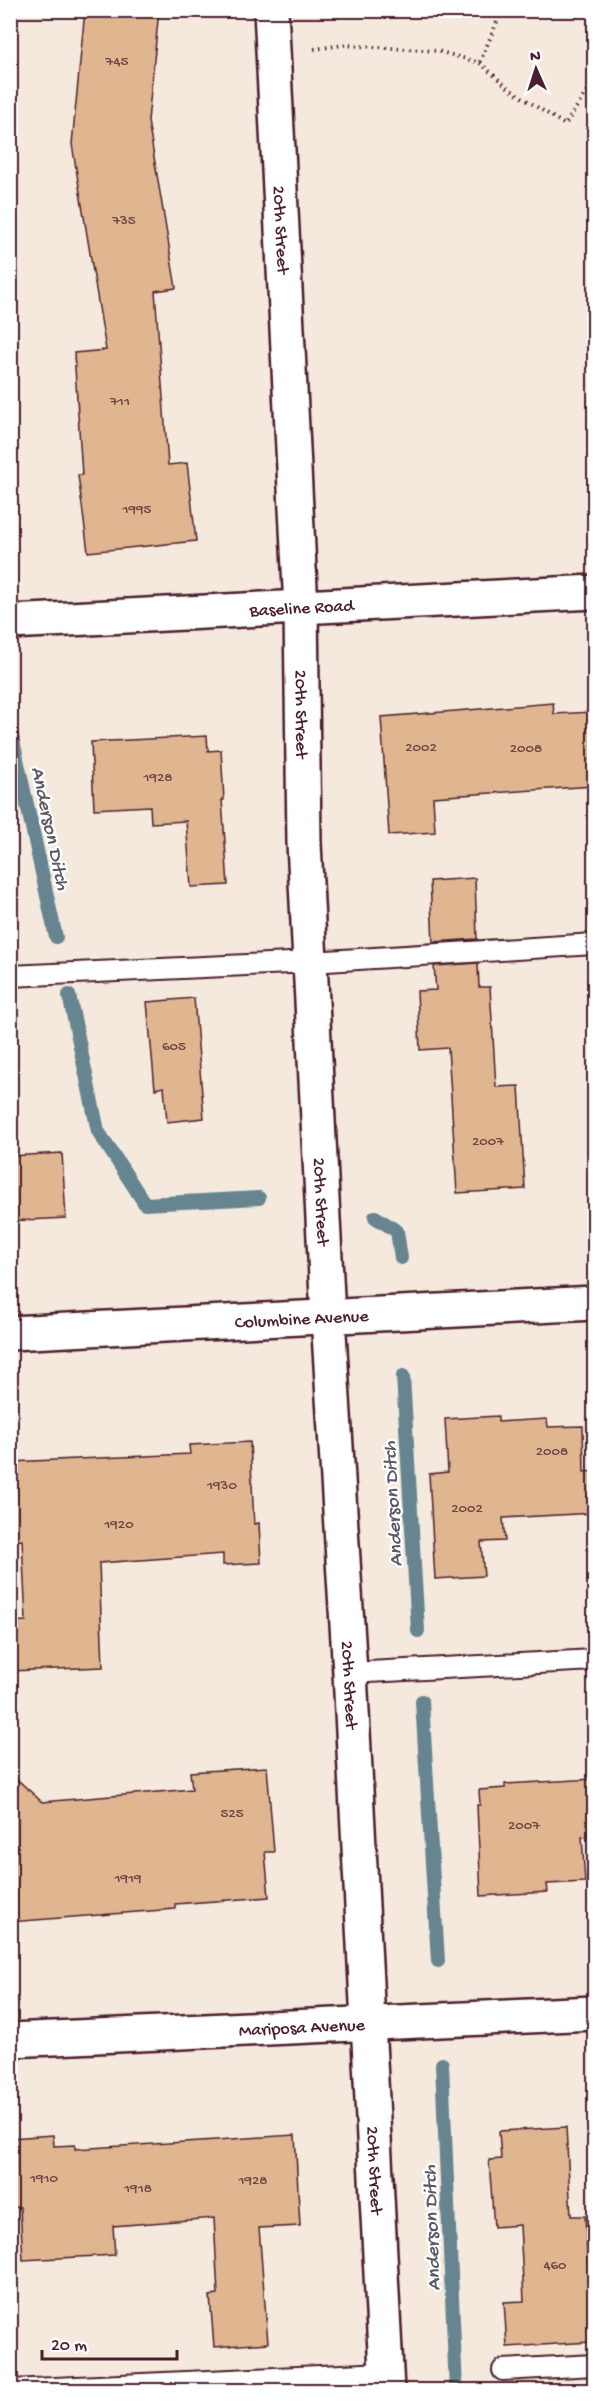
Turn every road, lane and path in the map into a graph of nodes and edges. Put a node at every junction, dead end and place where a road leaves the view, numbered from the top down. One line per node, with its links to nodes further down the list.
1 (271, 10): 7 (street, 20th Street)
2 (502, 10): 4 (path)
3 (313, 49): 4 (path)
4 (480, 63): 5 (path)
5 (594, 87)
6 (594, 592): 7 (street, Baseline Road)
7 (301, 608): 8 (street, Baseline Road); 10 (street, 20th Street)
8 (10, 622)
9 (594, 944): 10 (lane)
10 (311, 962): 11 (lane); 13 (street, 20th Street)
11 (10, 976)
12 (594, 1304): 13 (street, Columbine Avenue)
13 (327, 1317): 14 (street, Columbine Avenue); 16 (street, 20th Street)
14 (10, 1333)
15 (594, 1660): 16 (lane)
16 (350, 1673): 18 (street, 20th Street)
17 (594, 2013): 18 (street, Mariposa Avenue)
18 (369, 2025): 19 (street, Mariposa Avenue); 22 (street, 20th Street)
19 (10, 2040)
20 (594, 2365): 21 (lane)
21 (503, 2370)
22 (386, 2382): 23 (lane)
23 (10, 2390)

